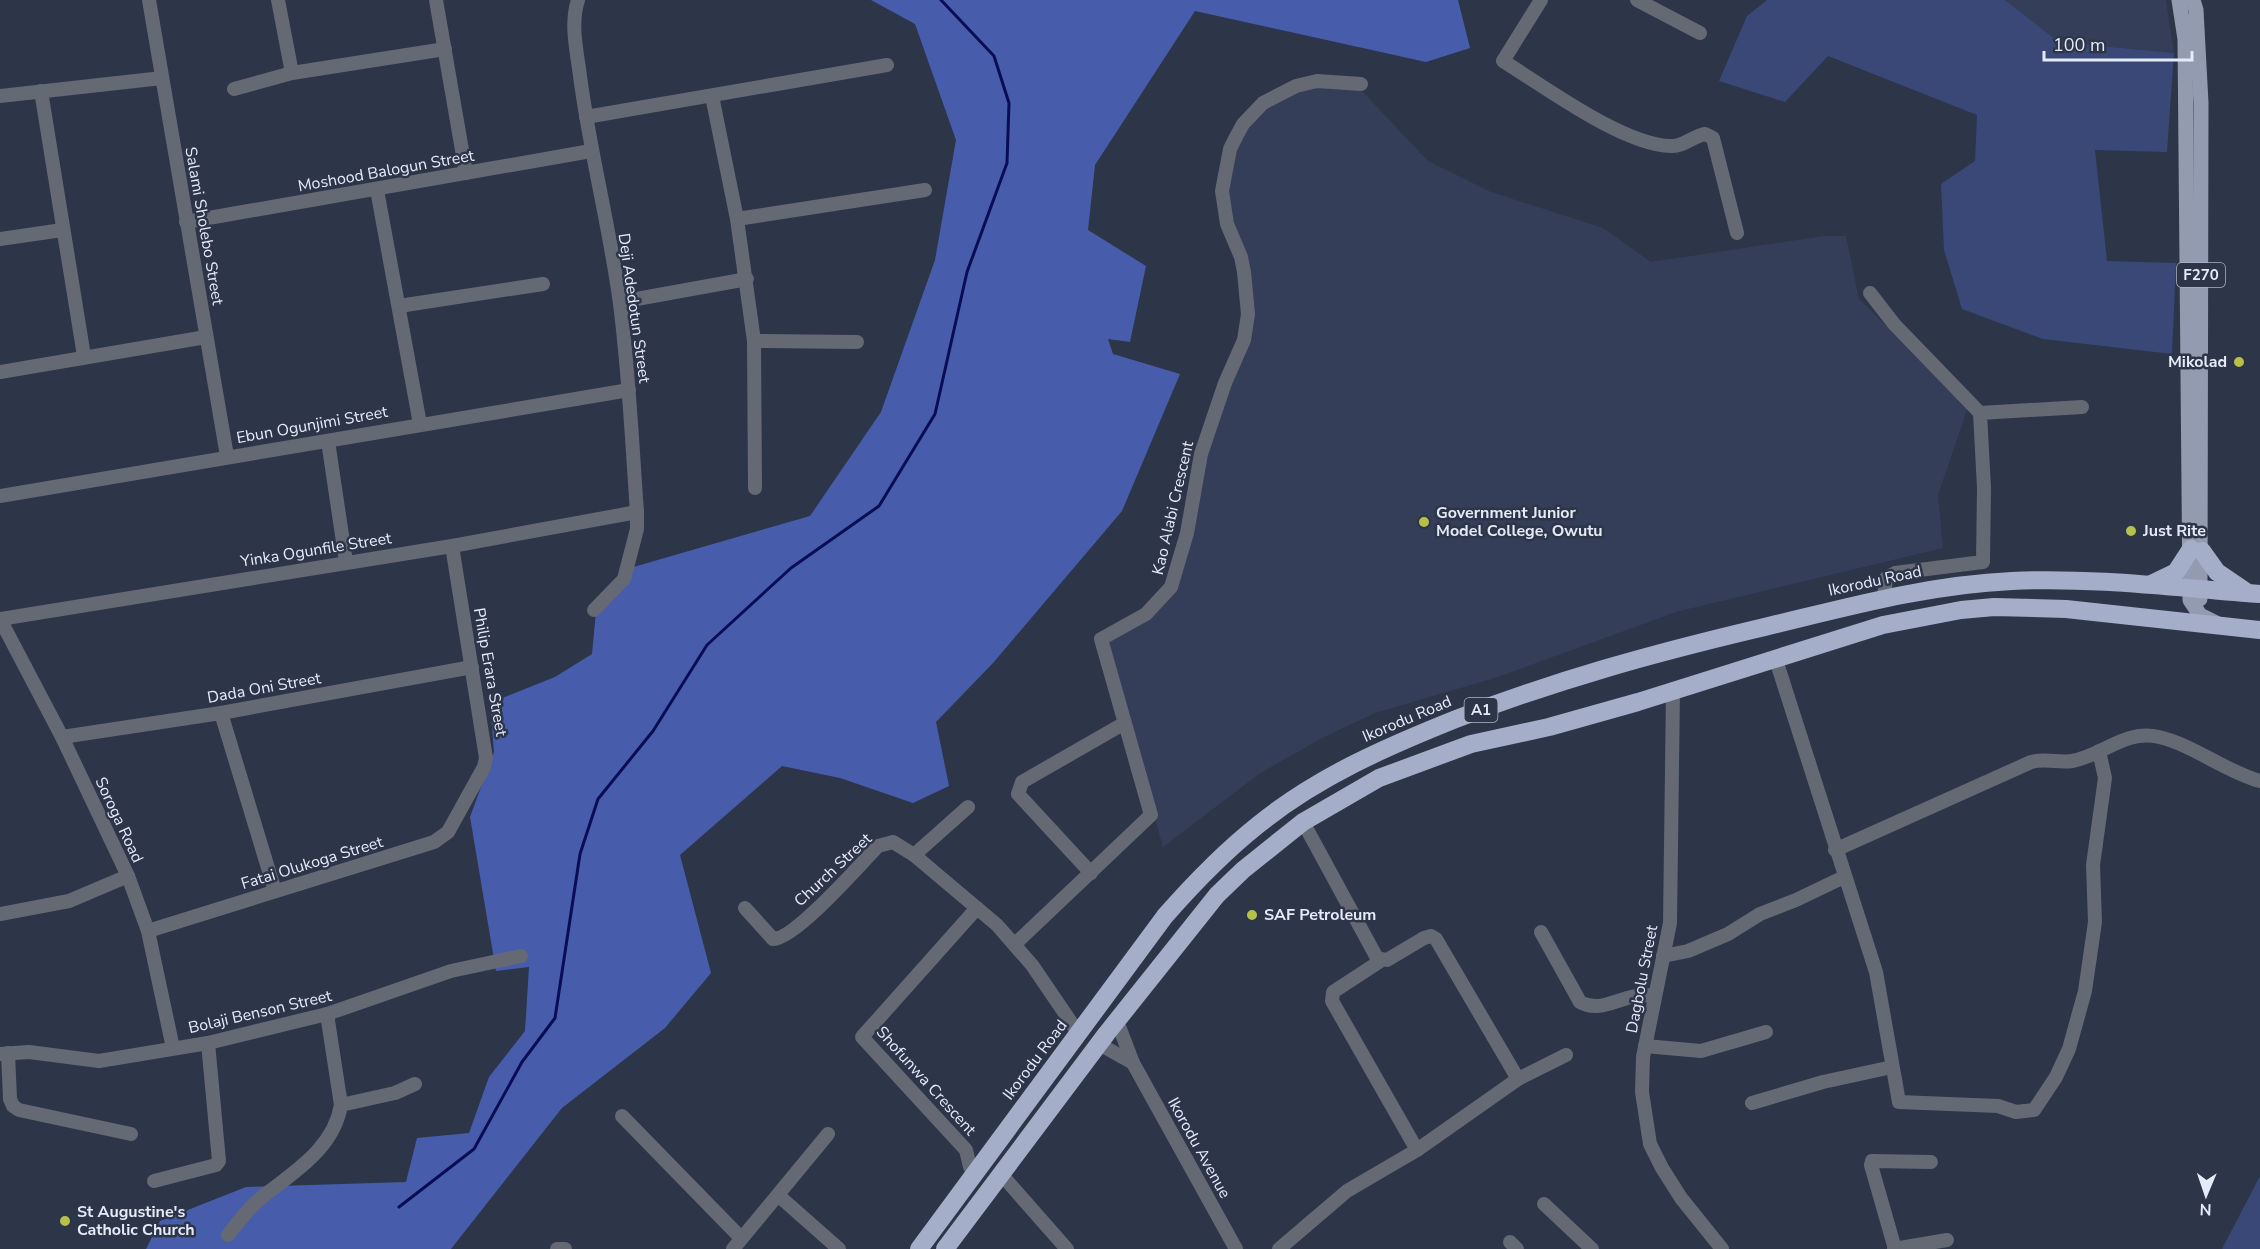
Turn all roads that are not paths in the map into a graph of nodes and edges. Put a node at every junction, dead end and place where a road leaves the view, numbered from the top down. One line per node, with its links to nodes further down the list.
1 (149, 0): 13 (street, Salami Sholebo Street)
2 (279, 0): 12 (street)
3 (436, 0): 10 (street)
4 (578, 0): 19 (street, Deji Adedotun Street)
5 (1540, 0): 27 (street)
6 (1637, 0): 9 (street)
7 (2179, 0): 49 (main road, F270)
8 (2193, 0): 49 (main road, F270)
9 (1700, 33)
10 (445, 49): 12 (street); 21 (street)
11 (886, 65): 18 (street)
12 (291, 68): 15 (street)
13 (162, 78): 16 (street); 25 (street, Salami Sholebo Street)
14 (1361, 84): 65 (street, Kao Alabi Crescent)
15 (234, 89)
16 (41, 91): 17 (street); 26 (street)
17 (0, 96)
18 (712, 96): 19 (street); 24 (street)
19 (586, 117): 20 (street, Deji Adedotun Street)
20 (591, 151): 21 (street, Moshood Balogun Street); 32 (street, Deji Adedotun Street)
21 (466, 173): 22 (street, Moshood Balogun Street)
22 (377, 190): 25 (street, Moshood Balogun Street); 33 (street)
23 (925, 190): 24 (street)
24 (737, 219): 29 (street)
25 (186, 222): 34 (street, Salami Sholebo Street)
26 (62, 230): 28 (street); 37 (street)
27 (1737, 233)
28 (0, 239)
29 (747, 279): 32 (street); 35 (street)
30 (543, 284): 33 (street)
31 (1870, 293): 41 (street)
32 (620, 302): 39 (street, Deji Adedotun Street)
33 (399, 306): 42 (street)
34 (206, 338): 37 (street); 44 (street, Salami Sholebo Street)
35 (754, 341): 36 (street); 45 (street)
36 (857, 342)
37 (84, 356): 38 (street)
38 (0, 372)
39 (629, 390): 42 (street, Ebun Ogunjimi Street); 47 (street, Deji Adedotun Street)
40 (2082, 407): 41 (street)
41 (1980, 413): 54 (street)
42 (420, 424): 43 (street, Ebun Ogunjimi Street)
43 (328, 441): 44 (street, Ebun Ogunjimi Street); 50 (street)
44 (227, 456): 46 (street, Ebun Ogunjimi Street)
45 (755, 488)
46 (0, 496)
47 (637, 512): 48 (street, Yinka Ogunfile Street); 56 (street, Deji Adedotun Street)
48 (452, 546): 50 (street, Yinka Ogunfile Street); 62 (street, Philip Erara Street)
49 (2197, 550): 51 (highway); 52 (main road, F270); 53 (highway)
50 (346, 562): 57 (street, Yinka Ogunfile Street)
51 (2145, 585): 52 (highway, Ikorodu Road / A1); 54 (highway, Ikorodu Road / A1)
52 (2196, 590): 53 (highway, Ikorodu Road / A1); 55 (main road, F270)
53 (2255, 594)
54 (1884, 598): 91 (highway, Ikorodu Road / A1)
55 (2194, 608): 58 (main road); 59 (main road)
56 (594, 610)
57 (0, 619): 66 (street, Soroga Road)
58 (2161, 619): 59 (highway, A1); 61 (highway, A1)
59 (2228, 627): 60 (highway, A1)
60 (2260, 630)
61 (1776, 660): 63 (highway, A1); 72 (street)
62 (472, 667): 64 (street, Dada Oni Street); 69 (street, Philip Erara Street)
63 (1673, 691): 71 (highway, A1); 85 (street, Dagbolu Street)
64 (221, 713): 66 (street, Dada Oni Street); 77 (street)
65 (1124, 724): 74 (street, Kao Alabi Crescent); 74 (street)
66 (62, 737): 75 (street, Soroga Road)
67 (2099, 751): 68 (street); 72 (street); 99 (street)
68 (2260, 782)
69 (467, 800): 77 (street, Fatai Olukoga Street)
70 (968, 807): 73 (street)
71 (1303, 822): 86 (street); 89 (highway, A1)
72 (1835, 850): 76 (street)
73 (914, 855): 78 (street, Church Street); 79 (street, Church Street)
74 (1091, 873): 83 (street, Kao Alabi Crescent)
75 (128, 876): 80 (street); 81 (street, Soroga Road)
76 (1844, 877): 85 (street); 99 (street)
77 (275, 891): 81 (street, Fatai Olukoga Street)
78 (746, 908)
79 (977, 908): 83 (street, Church Street); 109 (street, Shofunwa Crescent)
80 (1, 911)
81 (148, 931): 95 (street, Soroga Road)
82 (1541, 932): 87 (street)
83 (1015, 944): 91 (street, Church Street)
84 (521, 956): 88 (street, Bolaji Benson Street)
85 (1663, 956): 87 (street, Dagbolu Street)
86 (1382, 960): 100 (street); 107 (street)
87 (1655, 995): 94 (street, Dagbolu Street)
88 (327, 1014): 92 (street, Bolaji Benson Street); 103 (street)
89 (1117, 1021): 93 (highway, A1); 98 (street, Ikorodu Avenue)
90 (1766, 1032): 94 (street)
91 (1079, 1034): 109 (highway, Ikorodu Road / A1)
92 (208, 1043): 95 (street, Bolaji Benson Street); 111 (street)
93 (1099, 1044): 98 (street); 110 (highway, A1)
94 (1646, 1046): 126 (street, Dagbolu Street)
95 (173, 1048): 96 (street, Bolaji Benson Street)
96 (4, 1054): 105 (street)
97 (1566, 1055): 100 (street)
98 (1133, 1063): 123 (street, Ikorodu Avenue)
99 (1892, 1067): 102 (street)
100 (1518, 1079): 107 (street)
101 (415, 1084): 103 (street)
102 (1752, 1103)
103 (341, 1106): 114 (street)
104 (622, 1116): 116 (street)
105 (131, 1134)
106 (828, 1134): 112 (street)
107 (1417, 1150): 124 (street)
108 (1931, 1162): 127 (street)
109 (975, 1174): 120 (highway, Ikorodu Road / A1)
110 (1001, 1174): 121 (highway, A1); 122 (street)
111 (154, 1181)
112 (779, 1196): 116 (street); 119 (street)
113 (1544, 1204): 125 (street)
114 (228, 1235)
115 (1947, 1240): 127 (street)
116 (737, 1244)
117 (558, 1249): 118 (street)
118 (565, 1249)
119 (839, 1249)
120 (919, 1249)
121 (945, 1249)
122 (1066, 1249)
123 (1236, 1249)
124 (1279, 1249)
125 (1592, 1249)
126 (1722, 1249)
127 (1894, 1249)

